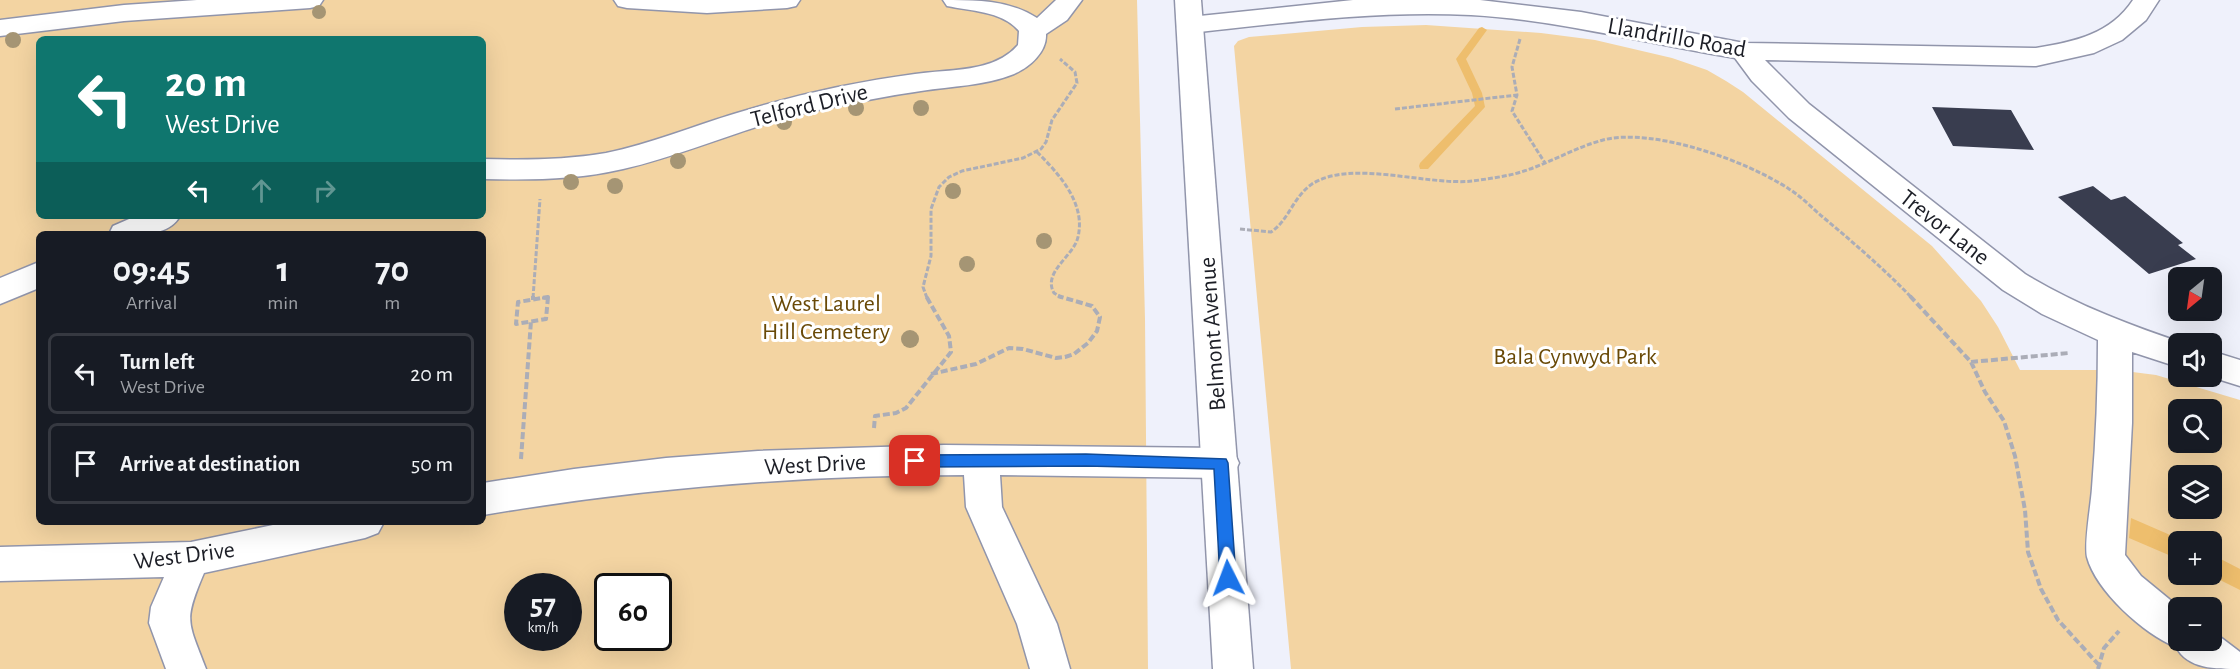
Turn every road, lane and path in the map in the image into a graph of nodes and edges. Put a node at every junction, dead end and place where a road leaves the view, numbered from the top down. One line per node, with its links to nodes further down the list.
1 (310, 0): 9 (street)
2 (627, 0): 3 (street)
3 (787, 0)
4 (956, 0): 10 (street)
5 (1069, 0): 10 (street, Telford Drive)
6 (2146, 0): 12 (street, Llandrillo Road)
7 (1413, 3): 8 (street, Llandrillo Road); 12 (street, Llandrillo Road)
8 (1189, 13): 35 (street, Belmont Avenue)
9 (0, 28)
10 (1032, 37): 15 (path); 18 (street, Telford Drive)
11 (1517, 48): 13 (path)
12 (1744, 51): 26 (street, Trevor Lane)
13 (1517, 95): 14 (path); 16 (path)
14 (1395, 109)
15 (1037, 152): 32 (path); 32 (path)
16 (1545, 163): 20 (path); 29 (path)
17 (486, 169): 18 (street, Telford Drive)
18 (542, 169): 24 (path)
19 (158, 219): 21 (street)
20 (1235, 228)
21 (131, 231)
22 (36, 275): 23 (street)
23 (0, 292)
24 (533, 300): 25 (path); 25 (path)
25 (531, 321): 36 (path)
26 (2115, 335): 27 (street, Trevor Lane); 41 (street)
27 (2168, 351)
28 (2069, 353): 29 (path)
29 (1971, 362): 43 (path)
30 (2222, 367): 31 (street)
31 (2240, 373)
32 (930, 374): 33 (path)
33 (871, 461): 34 (street, West Drive); 36 (street, West Drive)
34 (981, 461): 35 (street, West Drive); 45 (street)
35 (1221, 463): 46 (street, Belmont Avenue)
36 (518, 492): 37 (street, West Drive)
37 (486, 498)
38 (351, 525): 39 (street, West Drive)
39 (191, 559): 40 (street, West Drive); 44 (street)
40 (0, 564)
41 (2168, 621)
42 (2207, 651): 47 (street)
43 (2098, 664)
44 (186, 669)
45 (1050, 669)
46 (1233, 669)
47 (2230, 669)

